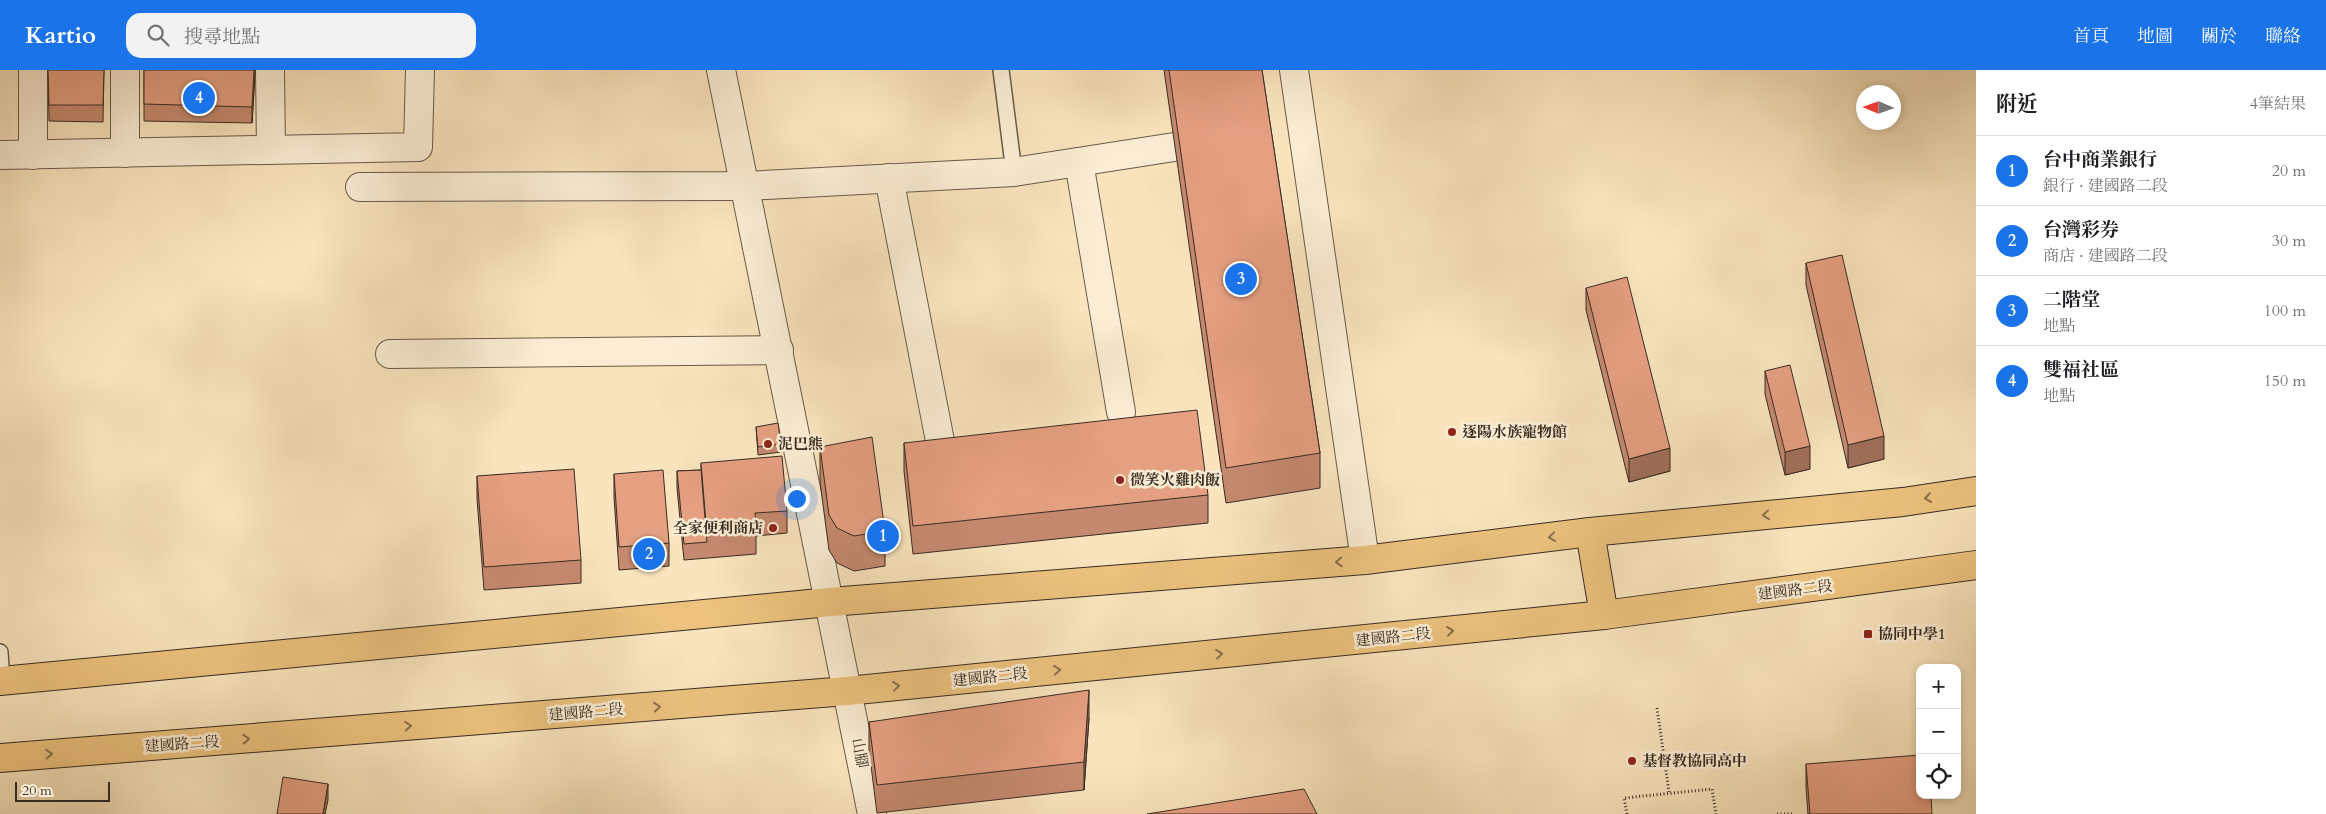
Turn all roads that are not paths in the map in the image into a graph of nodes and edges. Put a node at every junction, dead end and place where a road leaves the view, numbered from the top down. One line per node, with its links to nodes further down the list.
1 (33, 70): 12 (street)
2 (125, 70): 10 (street)
3 (270, 70): 9 (street)
4 (420, 70): 9 (street)
5 (721, 70): 16 (street, 山腳)
6 (1000, 70): 14 (lane)
7 (1294, 70): 24 (street)
8 (1186, 145): 13 (street)
9 (270, 149): 10 (street)
10 (125, 153): 12 (street)
11 (0, 155): 12 (street)
12 (33, 155)
13 (1079, 162): 14 (street); 20 (street)
14 (1014, 172): 15 (street)
15 (889, 178): 16 (street); 21 (street)
16 (745, 186): 17 (street); 18 (street, 山腳)
17 (360, 187)
18 (779, 350): 19 (street); 26 (street, 山腳)
19 (390, 354)
20 (1121, 412)
21 (940, 441)
22 (1976, 491): 23 (main road, one-way to 23)
23 (1590, 532): 24 (main road, one-way to 24); 27 (main road)
24 (1366, 560): 26 (main road, one-way to 26)
25 (1976, 565): 27 (main road, 建國路二段)
26 (830, 602): 29 (main road); 30 (street, 山腳)
27 (1604, 615): 30 (main road, 建國路二段, one-way to 27)
28 (0, 652): 29 (lane)
29 (1, 681)
30 (847, 691): 31 (main road, 建國路二段, one-way to 30); 32 (street, 山腳)
31 (0, 758)
32 (872, 814)

